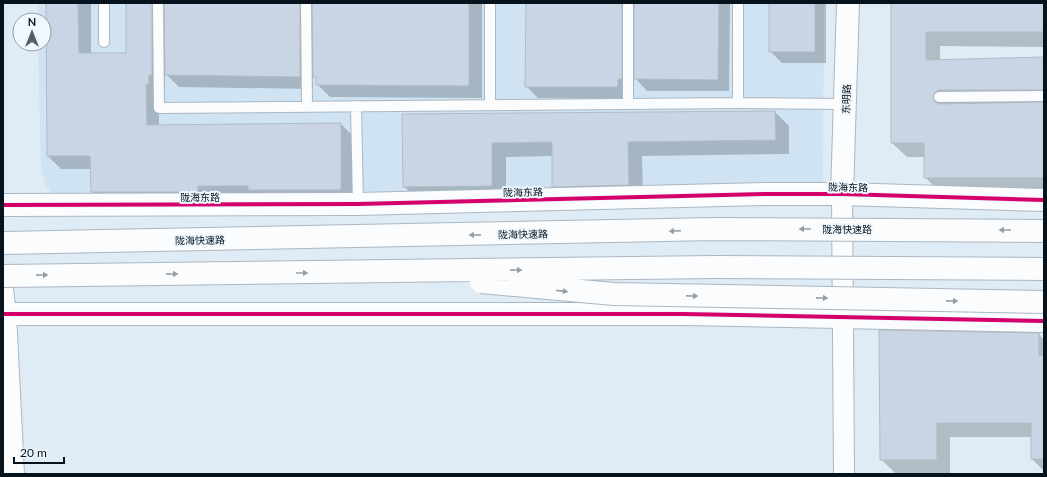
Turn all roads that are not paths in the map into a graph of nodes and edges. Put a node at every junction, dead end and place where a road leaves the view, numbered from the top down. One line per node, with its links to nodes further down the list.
1 (104, 3): 8 (lane)
2 (158, 3): 16 (lane)
3 (306, 3): 16 (lane)
4 (490, 3): 14 (lane)
5 (628, 3): 12 (lane)
6 (738, 3): 11 (lane)
7 (848, 3): 13 (main road, 东明路)
8 (104, 42)
9 (1044, 96): 10 (lane)
10 (939, 97)
11 (738, 103): 12 (lane); 13 (lane)
12 (628, 104): 14 (lane)
13 (846, 104): 17 (main road, 东明路)
14 (490, 105): 15 (lane)
15 (356, 106): 16 (lane); 19 (lane)
16 (307, 107)
17 (842, 194): 18 (main road, 陇海东路); 19 (main road, 陇海东路); 29 (street)
18 (1044, 200)
19 (358, 204): 20 (main road, 陇海东路)
20 (3, 205)
21 (1044, 231): 22 (main road, 陇海快速路, one-way to 22, bridge)
22 (3, 243)
23 (1044, 269): 24 (main road, one-way to 23, bridge)
24 (384, 272): 25 (main road, one-way to 24, bridge); 27 (main road, one-way to 27, bridge)
25 (3, 276)
26 (3, 289): 28 (street)
27 (1044, 302)
28 (5, 314): 29 (main road); 31 (street)
29 (844, 318): 30 (main road); 32 (street)
30 (1044, 321)
31 (14, 474)
32 (844, 474)

